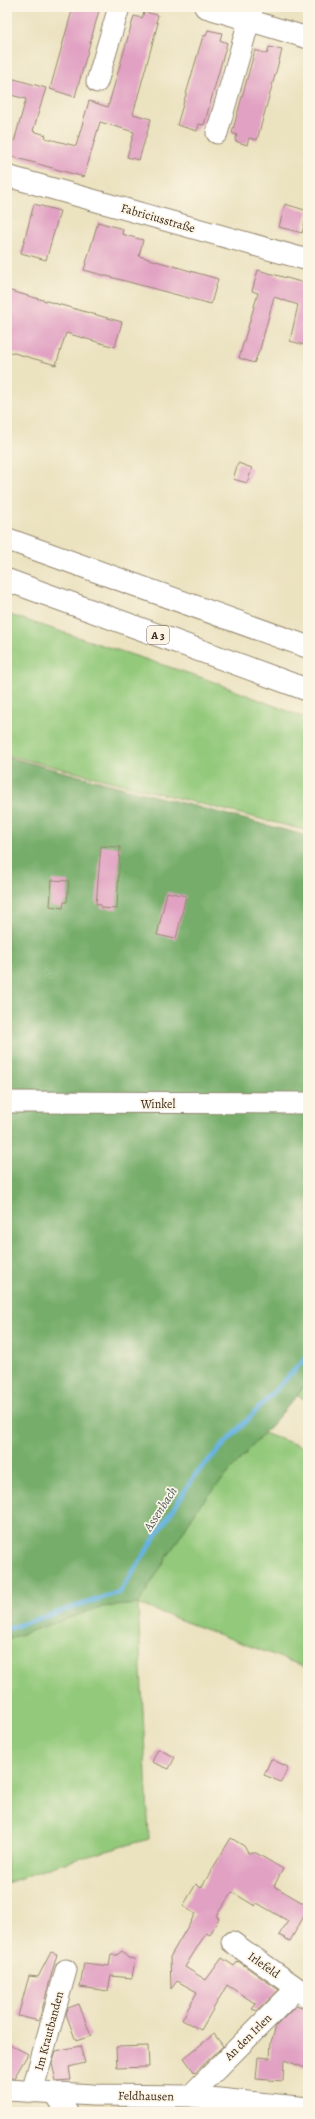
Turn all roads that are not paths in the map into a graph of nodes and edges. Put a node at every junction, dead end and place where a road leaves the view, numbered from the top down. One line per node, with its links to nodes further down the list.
1 (119, 7): 5 (street)
2 (205, 7): 3 (street)
3 (251, 14): 4 (street); 6 (street)
4 (308, 38)
5 (97, 82)
6 (217, 133)
7 (7, 176): 8 (street, Fabriciusstraße)
8 (308, 260)
9 (7, 539): 11 (highway)
10 (7, 580): 12 (highway, A 3)
11 (308, 647)
12 (308, 690)
13 (7, 1102): 14 (street, Winkel)
14 (308, 1103)
15 (232, 1942): 17 (street, Irlefeld)
16 (66, 1970): 19 (street, Im Krautbanden)
17 (303, 1992): 21 (street, An den Irlen)
18 (7, 2090): 19 (street, Feldhausen)
19 (32, 2092): 20 (street, Feldhausen)
20 (55, 2093): 21 (street, Feldhausen); 23 (street)
21 (190, 2096): 22 (street, Feldhausen)
22 (308, 2108)
23 (67, 2112)

